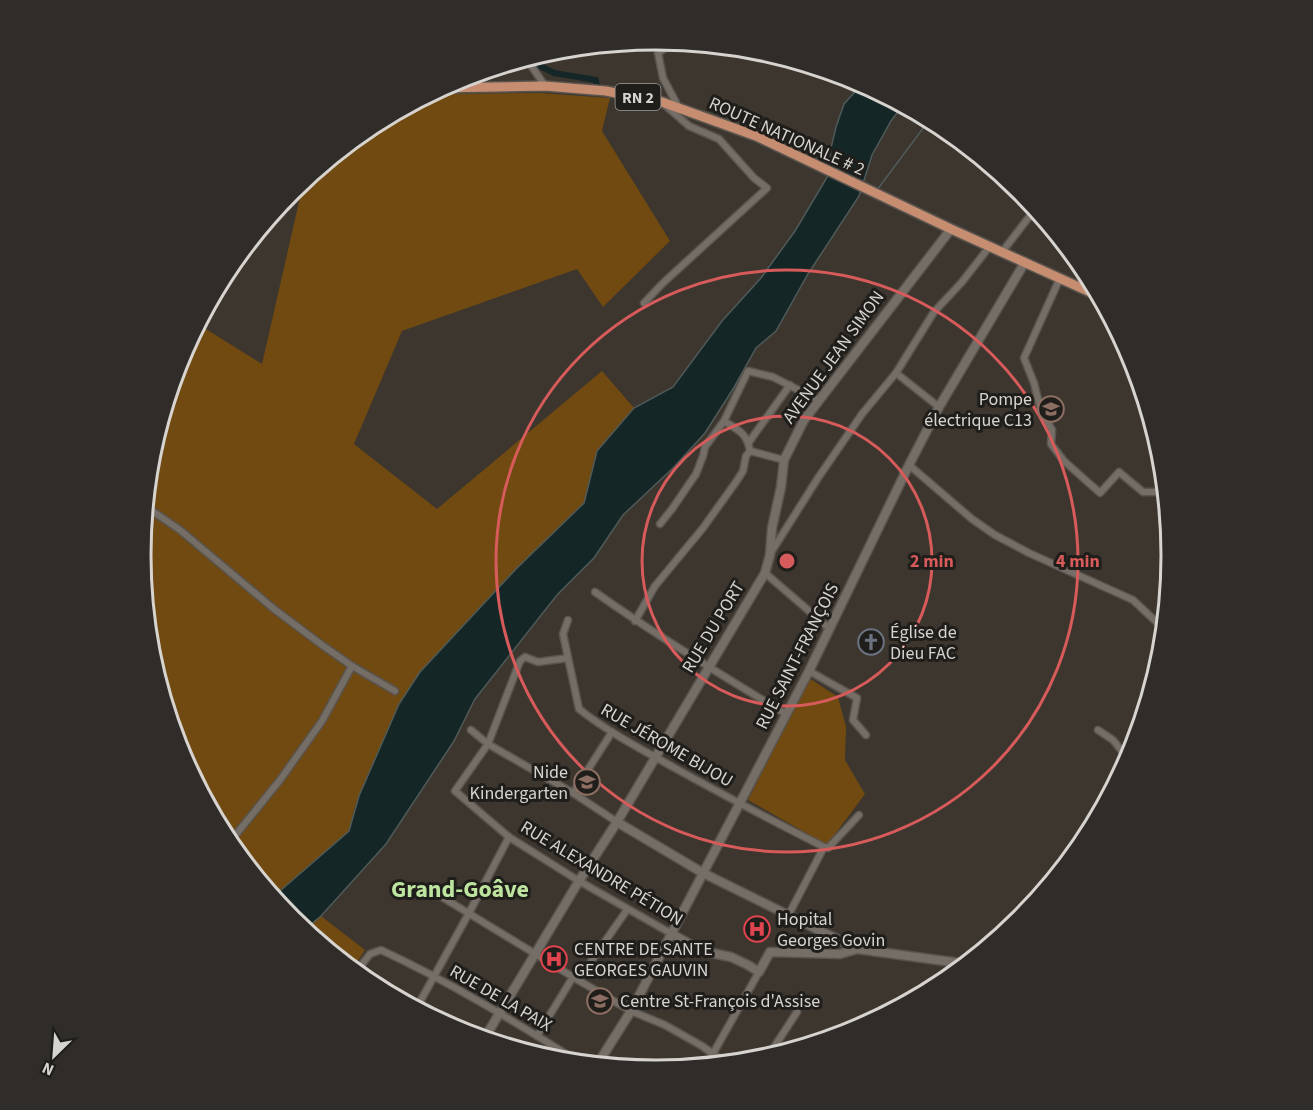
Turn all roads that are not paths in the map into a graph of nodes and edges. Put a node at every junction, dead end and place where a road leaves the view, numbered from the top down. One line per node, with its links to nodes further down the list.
1 (662, 50): 6 (street)
2 (531, 66): 3 (street)
3 (545, 86): 4 (main road, ROUTE NATIONALE # 2 / RN 2); 5 (main road, ROUTE NATIONALE # 2 / RN 2)
4 (464, 88)
5 (662, 102): 6 (main road, ROUTE NATIONALE # 2 / RN 2); 14 (street)
6 (679, 108): 8 (main road, ROUTE NATIONALE # 2 / RN 2)
7 (1030, 215): 10 (street)
8 (951, 229): 9 (main road, ROUTE NATIONALE # 2 / RN 2); 17 (street, AVENUE JEAN SIMON)
9 (990, 246): 10 (main road, ROUTE NATIONALE # 2 / RN 2); 15 (street, RUE DU PORT)
10 (1002, 252): 11 (main road, ROUTE NATIONALE # 2 / RN 2)
11 (1025, 262): 12 (main road, ROUTE NATIONALE # 2 / RN 2); 18 (street, RUE SAINT-FRANÇOIS)
12 (1060, 278): 13 (main road, ROUTE NATIONALE # 2 / RN 2); 24 (street)
13 (1087, 291)
14 (644, 303)
15 (896, 373): 18 (street); 27 (street, RUE DU PORT)
16 (790, 385): 17 (street); 19 (street); 20 (street)
17 (818, 400): 22 (street, AVENUE JEAN SIMON)
18 (939, 407): 23 (street, RUE SAINT-FRANÇOIS)
19 (724, 421): 20 (street); 26 (street)
20 (749, 442): 21 (street)
21 (750, 452): 22 (street); 31 (street)
22 (784, 460): 27 (street, AVENUE JEAN SIMON)
23 (909, 465): 32 (street); 33 (street, RUE SAINT-FRANÇOIS)
24 (1158, 492)
25 (153, 511): 35 (street)
26 (660, 524)
27 (770, 555): 28 (street, RUE DU PORT)
28 (765, 573): 33 (street); 36 (street, RUE DU PORT)
29 (595, 592): 31 (street)
30 (568, 620): 34 (street, RUE JÉROME BIJOU)
31 (635, 621): 36 (street)
32 (1158, 623)
33 (830, 629): 37 (street, RUE SAINT-FRANÇOIS)
34 (568, 658): 42 (street, RUE JÉROME BIJOU); 44 (street)
35 (352, 666): 38 (street); 51 (street)
36 (708, 668): 39 (street); 46 (street, RUE DU PORT)
37 (809, 671): 39 (street, RUE SAINT-FRANÇOIS); 43 (street)
38 (394, 691)
39 (786, 714): 48 (street, RUE SAINT-FRANÇOIS)
40 (471, 730): 44 (street)
41 (1098, 730): 45 (street)
42 (612, 732): 46 (street, RUE JÉROME BIJOU); 47 (street)
43 (867, 735)
44 (488, 744): 47 (street); 52 (street, RUE ALEXANDRE PÉTION)
45 (1122, 752)
46 (655, 757): 48 (street, RUE JÉROME BIJOU); 50 (street, RUE DU PORT)
47 (573, 793): 50 (street)
48 (740, 804): 53 (street, RUE JÉROME BIJOU); 54 (street, RUE SAINT-FRANÇOIS)
49 (859, 815): 53 (street)
50 (617, 822): 54 (street); 55 (street, RUE DU PORT)
51 (235, 835)
52 (509, 837): 55 (street, RUE ALEXANDRE PÉTION); 58 (street)
53 (824, 847): 59 (street)
54 (703, 873): 59 (street); 60 (street, RUE SAINT-FRANÇOIS)
55 (579, 881): 57 (street, RUE ALEXANDRE PÉTION); 62 (street, RUE DU PORT)
56 (432, 891): 58 (street)
57 (627, 910): 60 (street, RUE ALEXANDRE PÉTION); 67 (street)
58 (469, 913): 62 (street); 66 (street)
59 (788, 916): 61 (street)
60 (672, 934): 65 (street, RUE ALEXANDRE PÉTION); 69 (street, RUE SAINT-FRANÇOIS)
61 (857, 949): 63 (street); 65 (street)
62 (535, 953): 67 (street); 71 (street, RUE DU PORT)
63 (955, 962)
64 (362, 965): 66 (street, RUE DE LA PAIX)
65 (759, 972): 76 (street)
66 (435, 977): 68 (street); 71 (street, RUE DE LA PAIX)
67 (576, 979): 69 (street); 73 (street)
68 (420, 1002)
69 (631, 1011): 76 (street); 77 (street, RUE SAINT-FRANÇOIS)
70 (797, 1012): 74 (street)
71 (499, 1014): 72 (street, RUE DU PORT); 73 (street, RUE DE LA PAIX)
72 (488, 1032)
73 (537, 1036): 75 (street, RUE DE LA PAIX)
74 (775, 1046)
75 (562, 1052)
76 (713, 1054): 78 (street); 79 (street)
77 (602, 1057)
78 (711, 1057)
79 (717, 1057)

